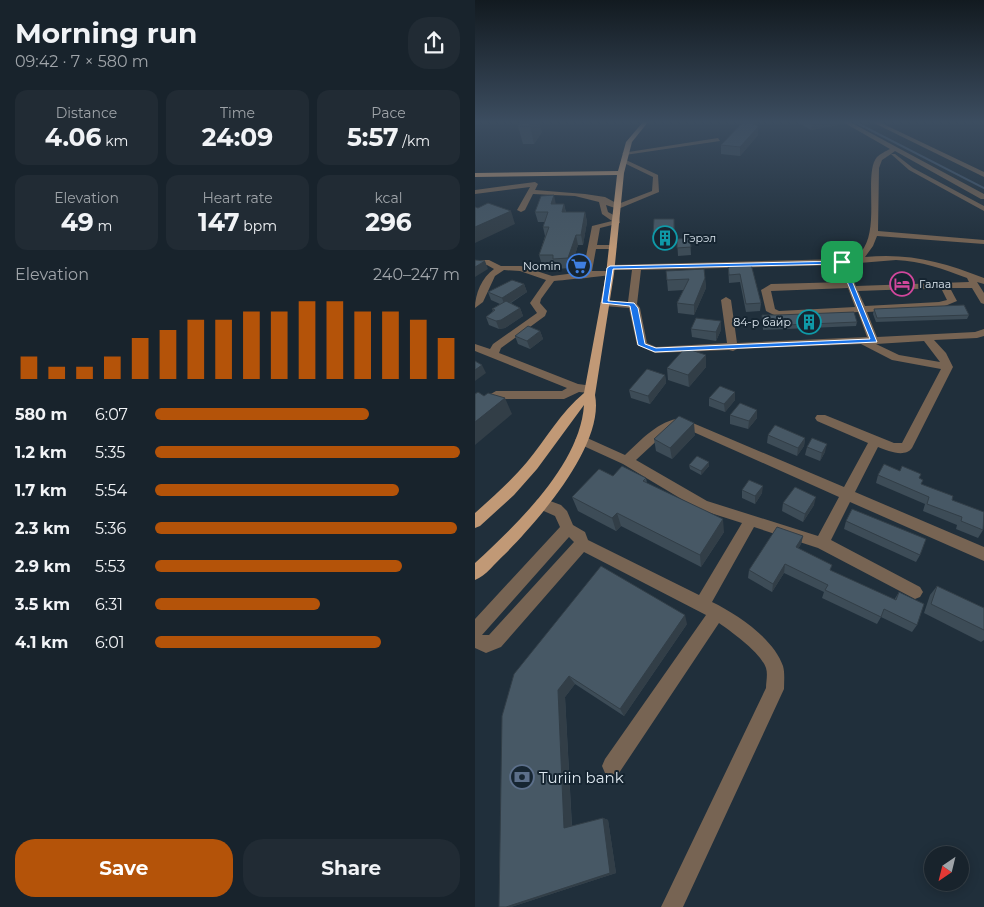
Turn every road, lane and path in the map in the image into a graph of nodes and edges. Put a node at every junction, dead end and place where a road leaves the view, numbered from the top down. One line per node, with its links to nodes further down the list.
1 (623, 164): 7 (main road)
2 (637, 164): 17 (street)
3 (877, 164): 21 (street)
4 (906, 164): 18 (street)
5 (919, 164): 15 (street)
6 (962, 164): 9 (street)
7 (621, 173): 10 (main road); 12 (main road)
8 (475, 175): 10 (main road)
9 (984, 175)
10 (539, 176): 11 (street)
11 (535, 184): 13 (street); 14 (street)
12 (620, 190): 16 (street); 17 (main road)
13 (475, 192)
14 (531, 192): 16 (street); 19 (street)
15 (984, 197)
16 (598, 198): 17 (street); 20 (street)
17 (618, 207): 20 (main road)
18 (984, 209)
19 (521, 210)
20 (616, 222): 23 (main road); 24 (street)
21 (874, 233): 22 (street); 25 (street)
22 (984, 242)
23 (613, 247): 24 (street); 30 (main road)
24 (592, 248): 31 (street)
25 (858, 260): 26 (street); 32 (street)
26 (842, 262): 28 (street); 37 (street)
27 (475, 263): 29 (street)
28 (637, 268): 30 (street); 42 (street)
29 (500, 270): 33 (street); 41 (street)
30 (610, 271): 31 (street); 40 (main road)
31 (587, 274): 33 (street)
32 (969, 276): 34 (street); 36 (street)
33 (551, 279): 49 (street)
34 (984, 281)
35 (944, 285): 36 (street); 37 (street); 43 (street)
36 (974, 285): 39 (street)
37 (853, 287): 43 (street); 43 (street)
38 (726, 300): 48 (street)
39 (984, 301)
40 (605, 303): 42 (street); 51 (main road)
41 (475, 305)
42 (632, 305): 48 (street)
43 (862, 310): 46 (street)
44 (981, 336): 45 (street)
45 (927, 338): 46 (street); 50 (street)
46 (870, 341): 48 (street); 50 (street)
47 (475, 347): 49 (street)
48 (733, 348)
49 (492, 355): 51 (street)
50 (947, 367): 55 (street)
51 (585, 390): 52 (street); 54 (main road); 60 (main road)
52 (477, 405)
53 (821, 418): 55 (street)
54 (581, 440): 56 (street); 58 (main road)
55 (875, 441): 57 (street)
56 (627, 461): 57 (street); 59 (street)
57 (846, 495): 62 (street); 64 (street)
58 (542, 504): 61 (street); 65 (main road)
59 (751, 520): 62 (street); 67 (street)
60 (475, 522)
61 (567, 529): 63 (street); 68 (street)
62 (822, 543): 66 (street)
63 (582, 544): 67 (street); 69 (street)
64 (984, 554)
65 (475, 573)
66 (915, 592)
67 (709, 609): 70 (street); 71 (street)
68 (475, 631)
69 (475, 640)
70 (612, 766)
71 (673, 907)

